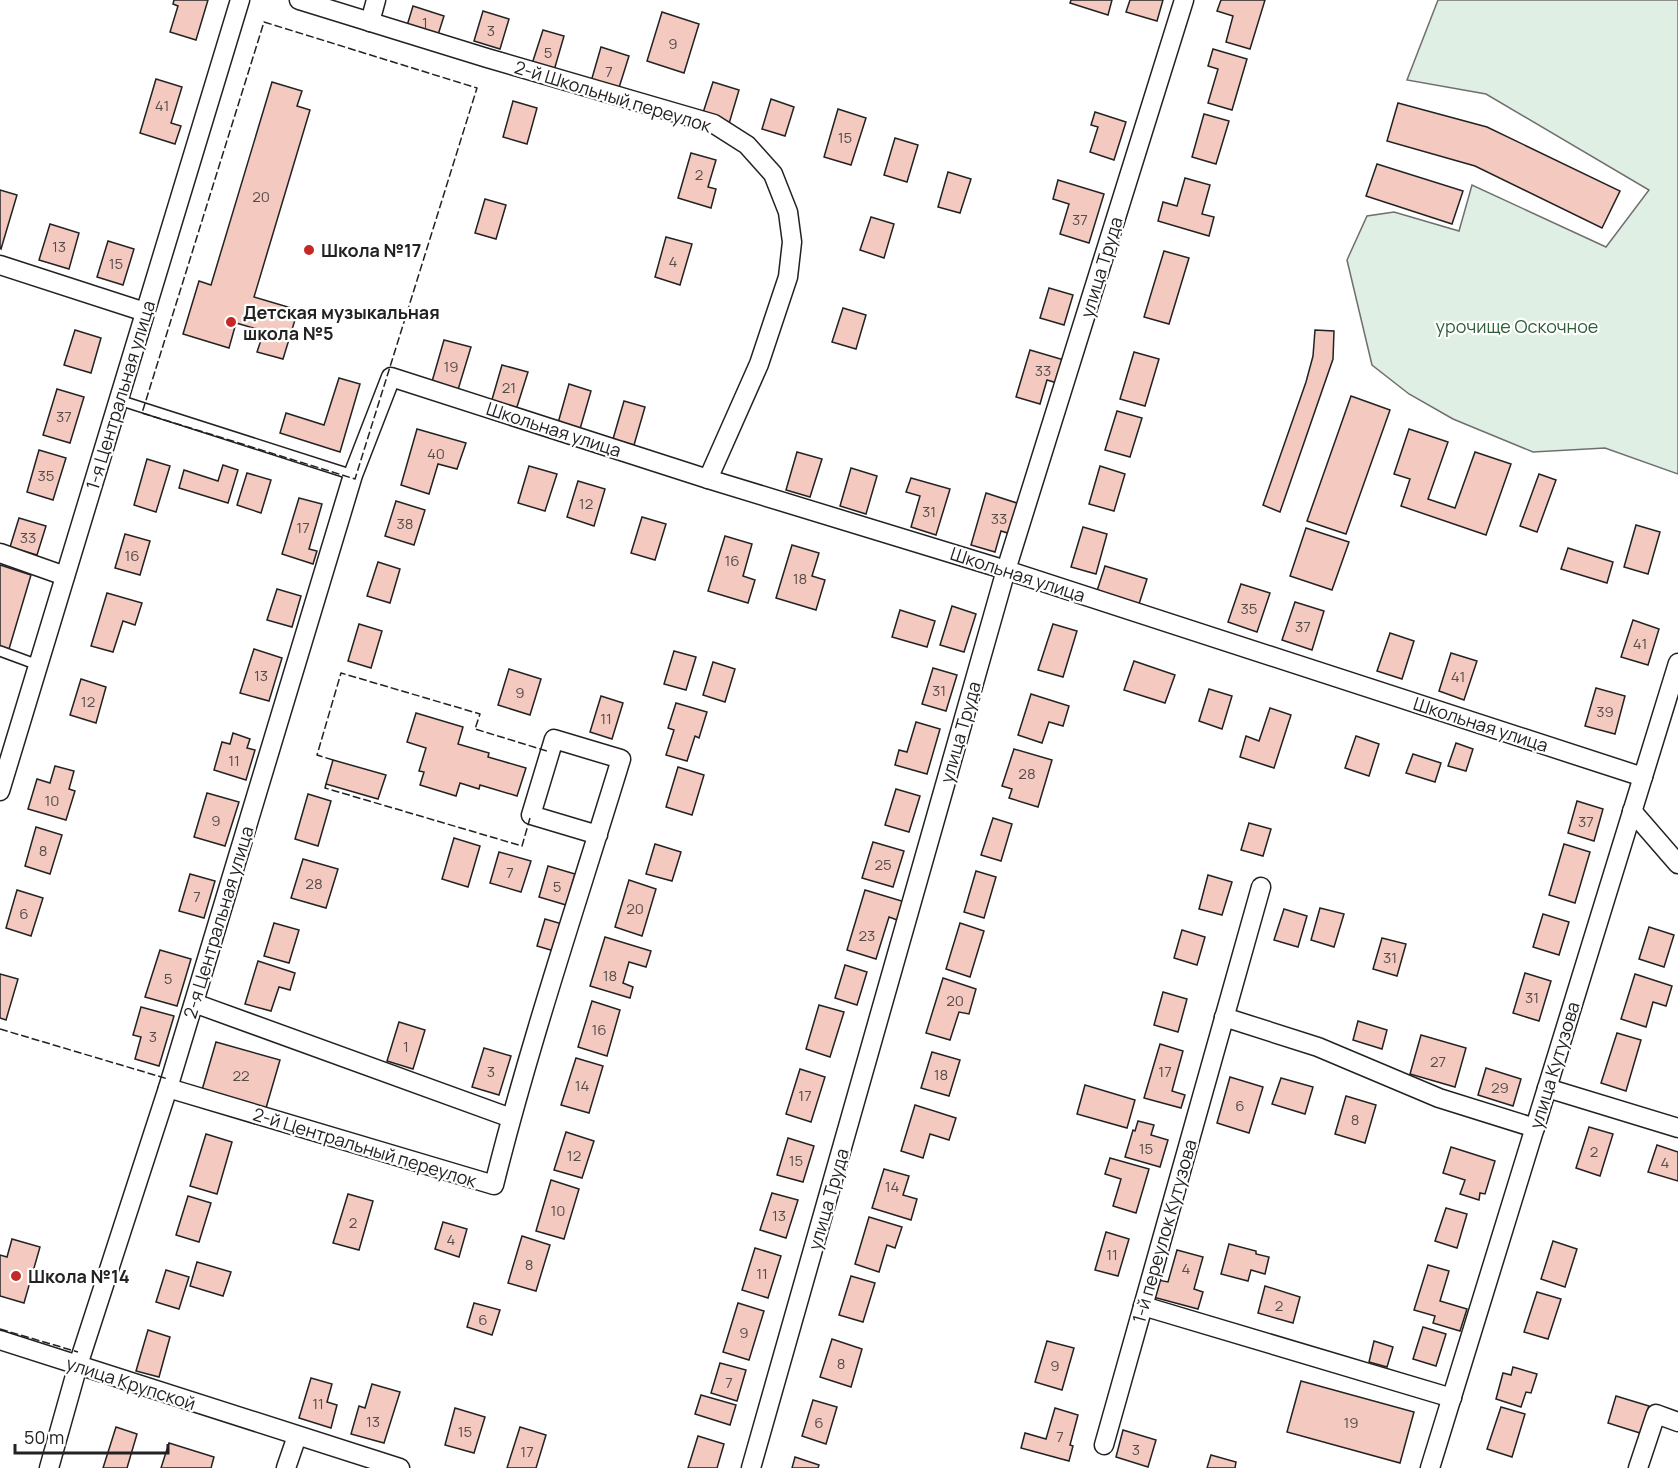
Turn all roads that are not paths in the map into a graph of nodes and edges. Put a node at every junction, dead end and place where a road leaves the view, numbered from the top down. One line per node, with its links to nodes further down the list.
1 (240, 0): 7 (street, 1-я Центральная улица)
2 (299, 0): 5 (street, 2-й Школьный переулок)
3 (376, 0): 5 (street)
4 (1184, 0): 13 (street, улица Труда)
5 (370, 22): 11 (street, 2-й Школьный переулок)
6 (0, 265): 7 (street)
7 (145, 312): 9 (street, 1-я Центральная улица)
8 (391, 377): 10 (street, 2-я Центральная улица); 11 (street, Школьная улица)
9 (119, 400): 10 (lane); 14 (street, 1-я Центральная улица)
10 (353, 475): 24 (street, 2-я Центральная улица)
11 (708, 479): 13 (street, Школьная улица)
12 (0, 552): 14 (street)
13 (1006, 570): 18 (street, Школьная улица); 41 (street, улица Труда)
14 (65, 576): 17 (street, 1-я Центральная улица)
15 (0, 651): 17 (lane)
16 (1678, 663): 18 (street, улица Кутузова)
17 (38, 664): 19 (street, 1-я Центральная улица)
18 (1643, 777): 20 (street, улица Кутузова)
19 (0, 790)
20 (1632, 811): 22 (street); 27 (street, улица Кутузова)
21 (598, 835): 21 (street, 2-й Центральный переулок); 28 (street, 2-й Центральный переулок)
22 (1678, 864)
23 (1261, 887): 25 (street, 1-й переулок Кутузова)
24 (194, 1003): 26 (street, 2-я Центральная улица); 28 (street)
25 (1224, 1017): 29 (street); 31 (street, 1-й переулок Кутузова)
26 (168, 1088): 28 (street, 2-й Центральный переулок); 33 (street, 2-я Центральная улица)
27 (1547, 1088): 29 (street, улица Кутузова); 30 (street)
28 (511, 1118)
29 (1535, 1128): 34 (street, улица Кутузова)
30 (1678, 1128)
31 (1143, 1306): 34 (street); 37 (street, 1-й переулок Кутузова)
32 (0, 1340): 33 (street, улица Крупской)
33 (78, 1365): 36 (street, улица Крупской); 38 (street, 2-я Центральная улица)
34 (1452, 1398): 42 (street, улица Кутузова)
35 (1678, 1422): 43 (street)
36 (297, 1436): 39 (street); 40 (street, улица Крупской)
37 (1104, 1445)
38 (49, 1468)
39 (286, 1468)
40 (400, 1468)
41 (751, 1468)
42 (1430, 1468)
43 (1638, 1468)

